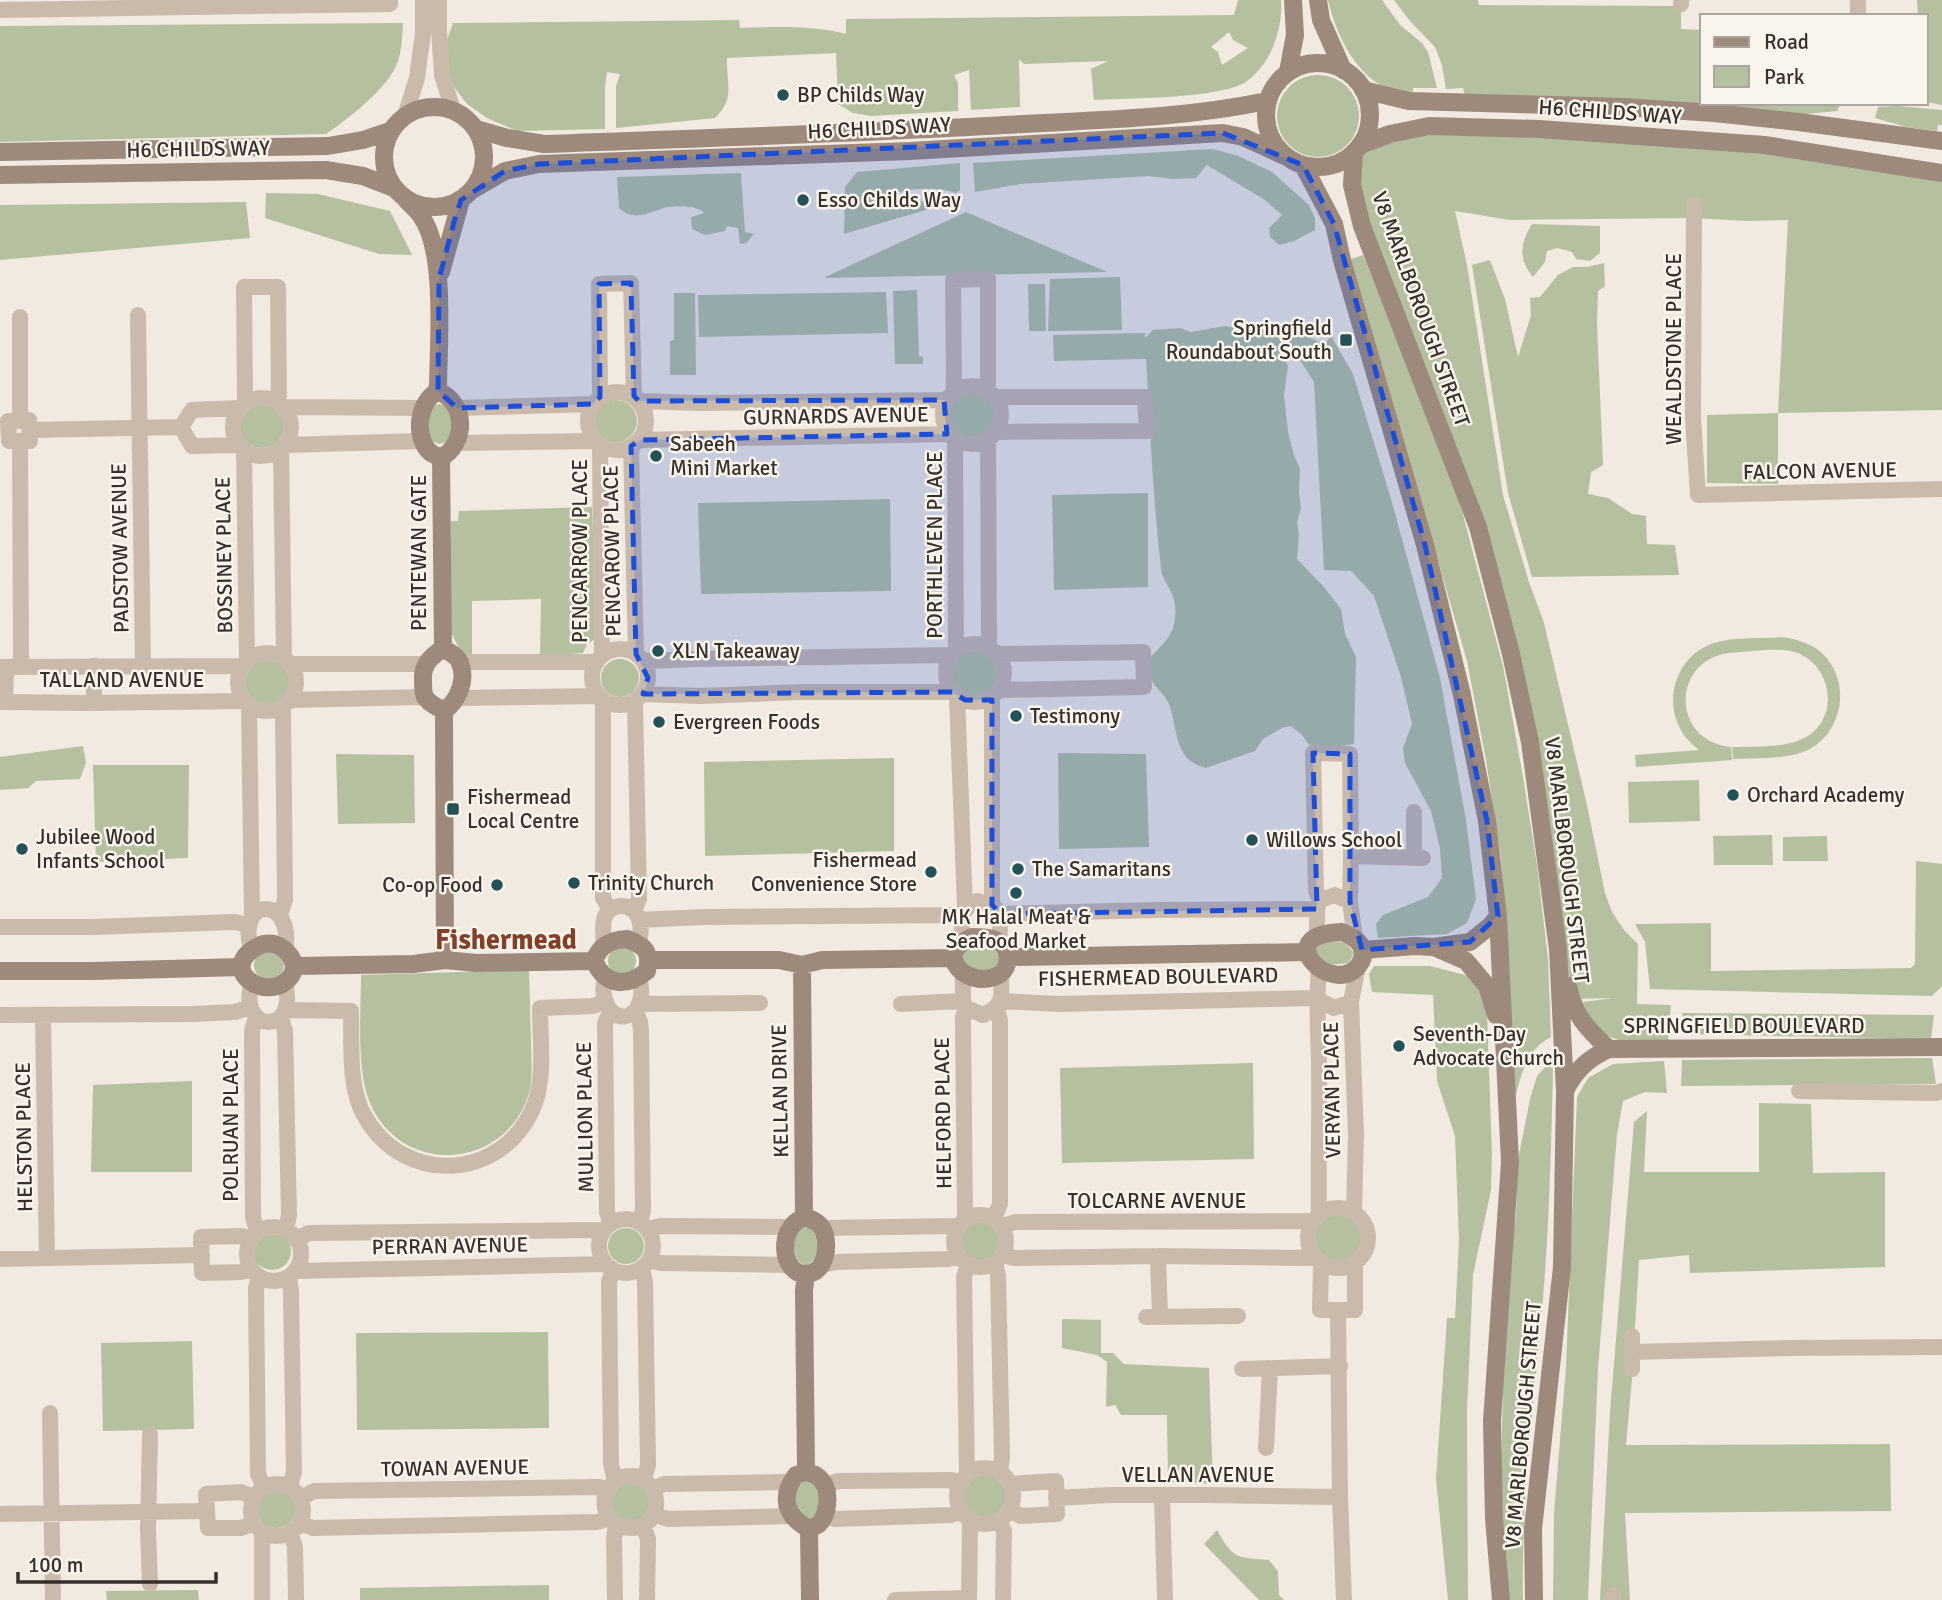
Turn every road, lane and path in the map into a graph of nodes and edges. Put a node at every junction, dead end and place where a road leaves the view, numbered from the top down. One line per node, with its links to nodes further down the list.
1 (423, 0): 13 (street)
2 (439, 0): 12 (street)
3 (1293, 0): 9 (street)
4 (1318, 0): 8 (street)
5 (390, 2): 6 (street)
6 (169, 4): 7 (street)
7 (0, 10)
8 (1343, 70): 9 (street); 10 (street)
9 (1288, 72): 11 (street)
10 (1363, 90): 16 (street, H6 CHILDS WAY); 17 (street)
11 (1268, 101): 14 (street, H6 CHILDS WAY); 19 (street)
12 (453, 110): 13 (street); 14 (street)
13 (405, 116): 15 (street)
14 (476, 129): 24 (street)
15 (390, 131): 18 (street, H6 CHILDS WAY); 23 (street)
16 (1940, 140)
17 (1357, 149): 20 (street); 21 (street, H6 CHILDS WAY); 93 (street, V8 MARLBOROUGH STREET)
18 (0, 152)
19 (1287, 157): 20 (street); 24 (street, H6 CHILDS WAY)
20 (1303, 165): 84 (street, V8 MARLBOROUGH STREET)
21 (1937, 172)
22 (0, 175): 23 (street, H6 CHILDS WAY)
23 (399, 193): 24 (street); 26 (street)
24 (468, 194): 26 (street)
25 (1694, 204): 51 (street, WEALDSTONE PLACE)
26 (439, 279): 29 (street)
27 (138, 315): 39 (street, PADSTOW AVENUE)
28 (20, 317): 40 (street)
29 (438, 391): 36 (street); 37 (street)
30 (991, 394): 31 (street); 31 (street); 41 (street); 41 (street)
31 (950, 396): 32 (street, GURNARDS AVENUE); 42 (street)
32 (636, 399): 33 (street); 33 (street); 46 (street)
33 (597, 400): 37 (street); 44 (street)
34 (242, 405): 35 (street); 35 (street); 38 (street); 47 (street)
35 (281, 405): 36 (street); 48 (street)
36 (423, 408): 43 (street)
37 (457, 408): 45 (street)
38 (181, 428): 39 (street); 47 (street)
39 (140, 429): 40 (street); 62 (street, PADSTOW AVENUE)
40 (23, 430): 63 (street)
41 (992, 436): 42 (street); 53 (street)
42 (952, 437): 46 (street, GURNARDS AVENUE); 54 (street, PORTHLEVEN PLACE)
43 (423, 441): 48 (street); 49 (street)
44 (598, 442): 45 (street); 46 (street); 56 (street, PENCARROW PLACE)
45 (456, 443): 49 (street)
46 (636, 443): 55 (street, PENCAROW PLACE)
47 (242, 447): 48 (street); 59 (street, BOSSINEY PLACE)
48 (283, 447): 57 (street)
49 (441, 458): 52 (street, PENTEWAN GATE)
50 (1942, 489): 51 (street, FALCON AVENUE)
51 (1698, 495)
52 (443, 648): 58 (street); 60 (street)
53 (993, 651): 54 (street); 65 (street); 65 (street)
54 (954, 653): 55 (street); 64 (street)
55 (639, 658): 56 (street); 67 (street)
56 (600, 659): 58 (street); 69 (street)
57 (287, 661): 59 (street); 60 (street); 73 (street)
58 (460, 662): 68 (street)
59 (244, 663): 62 (street, TALLAND AVENUE); 72 (street)
60 (426, 664): 66 (street)
61 (94, 666): 62 (street, TALLAND AVENUE); 63 (street, TALLAND AVENUE); 71 (street)
62 (143, 666)
63 (9, 667): 70 (street)
64 (955, 694): 65 (street); 67 (street); 81 (street)
65 (995, 694): 79 (street)
66 (425, 697): 73 (street); 74 (street)
67 (639, 697): 69 (street); 83 (street)
68 (457, 698): 69 (street); 74 (street)
69 (601, 698): 80 (street)
70 (3, 702): 71 (street, TALLAND AVENUE)
71 (94, 703): 72 (street, TALLAND AVENUE)
72 (247, 703): 73 (street); 85 (street)
73 (287, 703): 82 (street)
74 (444, 711): 97 (street)
75 (1414, 812): 76 (street)
76 (1351, 856): 77 (street, VERYAN PLACE); 78 (street, VERYAN PLACE)
77 (1350, 902): 78 (street); 95 (street, VERYAN PLACE)
78 (1318, 905): 79 (street); 89 (street)
79 (996, 909): 81 (street); 96 (street)
80 (610, 910): 83 (street); 90 (street)
81 (963, 912): 83 (street); 87 (street)
82 (280, 915): 85 (street); 94 (street)
83 (637, 915): 88 (street)
84 (1498, 916): 91 (street, FISHERMEAD BOULEVARD); 122 (street, V8 MARLBOROUGH STREET)
85 (250, 920): 86 (street); 92 (street)
86 (0, 928)
87 (963, 941): 96 (street, FISHERMEAD BOULEVARD); 102 (street)
88 (639, 944): 90 (street); 98 (street)
89 (1312, 944): 95 (street, FISHERMEAD BOULEVARD); 96 (street, FISHERMEAD BOULEVARD); 104 (street, FISHERMEAD BOULEVARD)
90 (604, 945): 99 (street)
91 (1433, 947): 95 (street, FISHERMEAD BOULEVARD); 122 (street, FISHERMEAD BOULEVARD)
92 (251, 949): 94 (street); 103 (street)
93 (1558, 949): 124 (street); 125 (street, V8 MARLBOROUGH STREET)
94 (285, 950): 101 (street)
95 (1359, 951): 104 (street, FISHERMEAD BOULEVARD); 111 (street, VERYAN PLACE)
96 (1003, 957): 102 (street, FISHERMEAD BOULEVARD); 115 (street)
97 (445, 960): 99 (street); 101 (street)
98 (649, 960): 100 (street, FISHERMEAD BOULEVARD); 106 (street)
99 (594, 961): 107 (street)
100 (802, 965): 102 (street, FISHERMEAD BOULEVARD); 130 (street, KELLAN DRIVE)
101 (295, 966): 108 (street)
102 (958, 966): 114 (street, HELFORD PLACE)
103 (241, 967): 105 (street); 109 (street)
104 (1319, 969): 110 (street, VERYAN PLACE)
105 (0, 971)
106 (639, 977): 107 (street); 117 (street)
107 (606, 978): 116 (street, MULLION PLACE)
108 (285, 982): 109 (street); 119 (street)
109 (252, 983): 118 (street, POLRUAN PLACE)
110 (1316, 998): 111 (street, FISHERMEAD BOULEVARD); 115 (street, FISHERMEAD BOULEVARD); 129 (street, VERYAN PLACE)
111 (1351, 1002): 128 (street, VERYAN PLACE)
112 (760, 1003): 117 (street)
113 (901, 1004): 114 (street, FISHERMEAD BOULEVARD)
114 (965, 1004): 115 (street, FISHERMEAD BOULEVARD); 132 (street, HELFORD PLACE)
115 (999, 1005): 131 (street)
116 (608, 1006): 117 (street); 119 (street); 134 (street, MULLION PLACE)
117 (638, 1008): 133 (street)
118 (253, 1012): 119 (street); 121 (street); 136 (street, POLRUAN PLACE)
119 (283, 1014): 137 (street)
120 (0, 1015): 121 (street)
121 (43, 1016): 140 (street, HELSTON PLACE)
122 (1504, 1038): 198 (street, V8 MARLBOROUGH STREET)
123 (1942, 1047): 124 (street, SPRINGFIELD BOULEVARD)
124 (1609, 1049): 125 (street, SPRINGFIELD BOULEVARD)
125 (1565, 1091): 199 (street, V8 MARLBOROUGH STREET)
126 (1799, 1091): 127 (street)
127 (1942, 1091)
128 (1354, 1213): 129 (street); 146 (street, VERYAN PLACE)
129 (1316, 1218): 131 (street, TOLCARNE AVENUE); 144 (street, VERYAN PLACE)
130 (797, 1222): 133 (street); 135 (street); 147 (street, KELLAN DRIVE)
131 (998, 1222): 132 (street, HELFORD PLACE); 142 (street)
132 (961, 1223): 135 (street); 143 (street, HELFORD PLACE)
133 (643, 1226): 134 (street); 145 (street)
134 (607, 1227): 137 (street, PERRAN AVENUE); 148 (street)
135 (821, 1228): 149 (street)
136 (253, 1235): 137 (street); 138 (street); 150 (street)
137 (292, 1235): 151 (street)
138 (202, 1255): 140 (street); 150 (street)
139 (1158, 1256): 142 (street); 144 (street); 153 (street)
140 (47, 1258): 141 (street)
141 (0, 1259)
142 (999, 1259): 143 (street); 164 (street)
143 (963, 1261): 149 (street); 163 (street, HELFORD PLACE)
144 (1318, 1261): 146 (street); 152 (street, VERYAN PLACE)
145 (646, 1264): 147 (street); 148 (street); 165 (street)
146 (1355, 1264): 152 (street, VERYAN PLACE)
147 (789, 1265): 149 (street)
148 (609, 1267): 151 (street, PERRAN AVENUE); 166 (street)
149 (814, 1269): 162 (street)
150 (256, 1272): 151 (street); 168 (street)
151 (292, 1274): 169 (street)
152 (1338, 1311): 156 (street)
153 (1238, 1316)
154 (1942, 1347): 158 (street)
155 (1266, 1363): 156 (street); 157 (street); 161 (street)
156 (1340, 1366): 171 (street)
157 (1242, 1368)
158 (1632, 1369)
159 (50, 1413): 176 (street)
160 (150, 1434): 174 (street)
161 (1266, 1448)
162 (798, 1477): 165 (street); 167 (street); 179 (street)
163 (965, 1478): 164 (street); 167 (street); 178 (street, HELFORD PLACE)
164 (1005, 1478): 172 (street); 180 (street)
165 (649, 1484): 166 (street); 181 (street)
166 (612, 1485): 169 (street, TOWAN AVENUE); 182 (street)
167 (825, 1486): 177 (street)
168 (259, 1492): 169 (street, TOWAN AVENUE); 173 (street, TOWAN AVENUE); 183 (street)
169 (296, 1492): 184 (street)
170 (1162, 1495): 171 (street, VELLAN AVENUE); 172 (street, VELLAN AVENUE); 196 (street)
171 (1340, 1497): 197 (street)
172 (1056, 1498): 180 (street)
173 (207, 1511): 174 (street); 183 (street)
174 (149, 1512): 176 (street); 186 (street)
175 (0, 1514): 176 (street)
176 (51, 1514): 188 (street)
177 (825, 1515): 178 (street); 185 (street)
178 (966, 1515): 180 (street); 187 (street, HELFORD PLACE)
179 (791, 1516): 181 (street); 185 (street)
180 (1004, 1516): 195 (street)
181 (648, 1520): 182 (street); 192 (street)
182 (612, 1521): 184 (street); 191 (street)
183 (258, 1527): 184 (street); 189 (street)
184 (295, 1528): 190 (street)
185 (808, 1529): 193 (street)
186 (149, 1584)
187 (969, 1599): 194 (street)
188 (53, 1600)
189 (262, 1600)
190 (296, 1600)
191 (615, 1600)
192 (647, 1600)
193 (810, 1600)
194 (895, 1600)
195 (1003, 1600)
196 (1165, 1600)
197 (1344, 1600)
198 (1502, 1600)
199 (1534, 1600)

